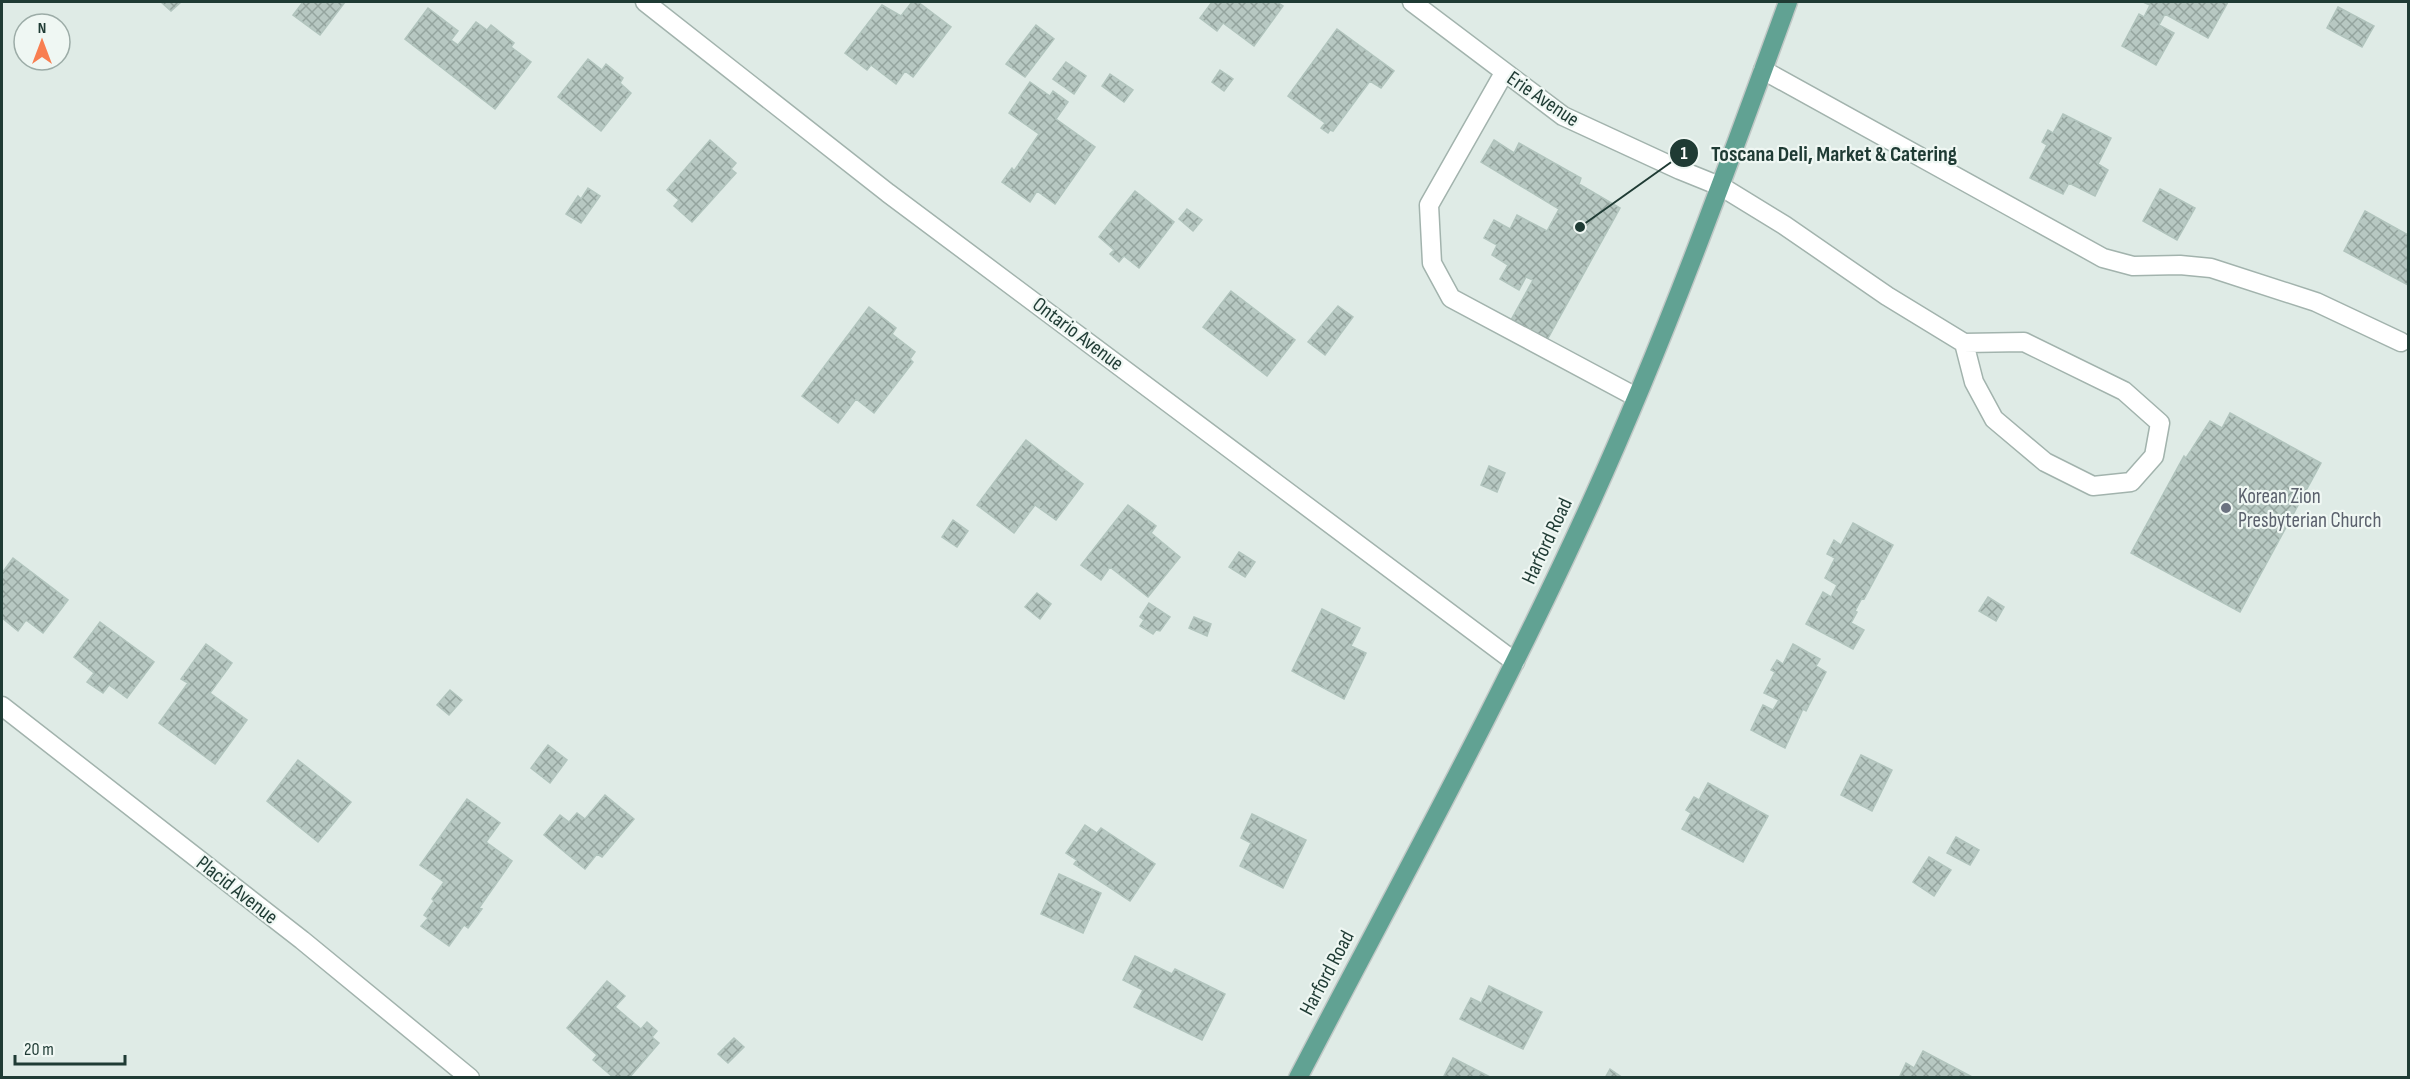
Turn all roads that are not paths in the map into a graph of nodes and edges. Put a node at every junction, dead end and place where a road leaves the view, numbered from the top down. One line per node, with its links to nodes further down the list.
1 (645, 2): 10 (street, Ontario Avenue)
2 (1412, 2): 5 (street, Erie Avenue)
3 (1788, 2): 4 (main road, Harford Road)
4 (1763, 70): 6 (main road, Harford Road); 7 (street)
5 (1504, 73): 6 (street, Erie Avenue); 9 (street)
6 (1722, 186): 8 (street, Erie Avenue); 9 (main road, Harford Road)
7 (2401, 342)
8 (1964, 344): 8 (street)
9 (1636, 397): 10 (main road, Harford Road)
10 (1515, 662): 13 (main road, Harford Road)
11 (2, 706): 12 (street, Placid Avenue)
12 (470, 1077)
13 (1298, 1077)

